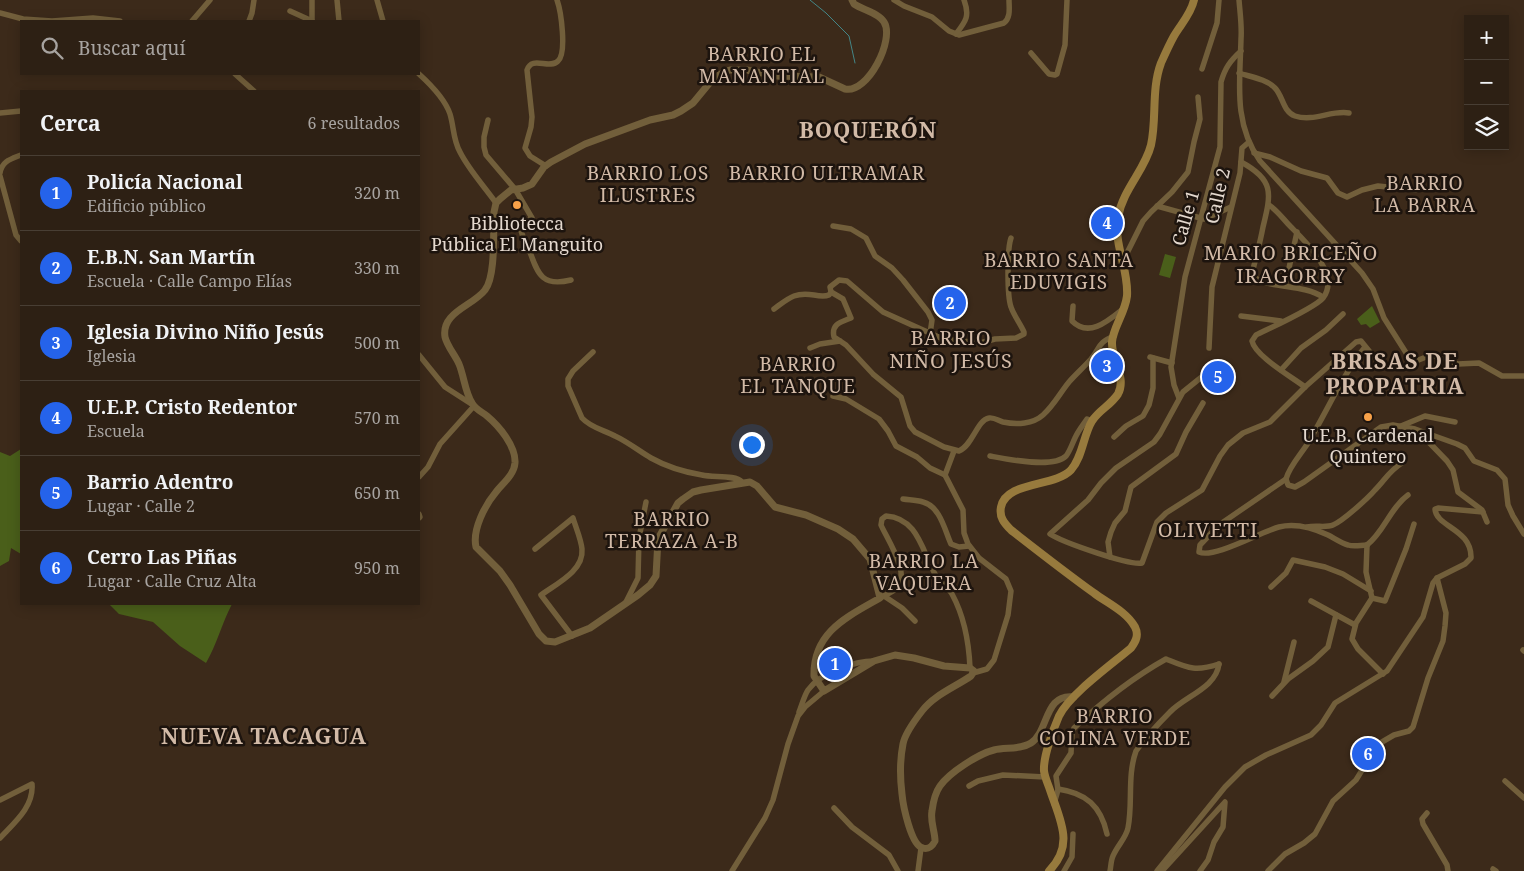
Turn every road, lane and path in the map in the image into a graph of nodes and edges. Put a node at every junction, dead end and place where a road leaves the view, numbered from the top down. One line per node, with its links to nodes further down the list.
1 (210, 0): 20 (street)
2 (254, 0): 21 (street)
3 (312, 0): 23 (street)
4 (337, 0): 24 (street)
5 (377, 0): 25 (street)
6 (557, 0): 43 (street)
7 (852, 0): 43 (street)
8 (894, 0): 26 (street)
9 (964, 0): 26 (street)
10 (1008, 0): 26 (street)
11 (1067, 0): 28 (street)
12 (1194, 0): 56 (main road)
13 (1218, 0): 29 (street)
14 (1239, 0): 27 (street)
15 (290, 11): 22 (street)
16 (0, 13): 17 (street)
17 (38, 20)
18 (66, 20): 19 (street)
19 (111, 20)
20 (193, 20)
21 (249, 20)
22 (310, 20)
23 (312, 20)
24 (339, 20)
25 (383, 20)
26 (956, 34)
27 (1241, 51): 30 (street); 51 (street, Calle 1)
28 (1031, 53)
29 (1202, 69)
30 (1239, 73): 37 (street); 39 (street)
31 (236, 75): 33 (street)
32 (420, 75): 47 (street)
33 (253, 90)
34 (1198, 97): 49 (street)
35 (20, 111): 36 (street)
36 (0, 113)
37 (1350, 113)
38 (488, 120): 45 (street)
39 (1249, 142): 40 (street); 42 (street, Calle 2)
40 (1254, 153): 46 (street); 81 (street)
41 (20, 155): 44 (street)
42 (1241, 162): 48 (street); 50 (street, Calle 2)
43 (546, 166): 45 (street)
44 (0, 174): 55 (street)
45 (516, 189): 47 (street); 57 (street)
46 (1416, 190)
47 (496, 203): 86 (street)
48 (1269, 205): 53 (street); 58 (street)
49 (1157, 206): 51 (street); 56 (street)
50 (1231, 206): 51 (street); 72 (street, Calle 2)
51 (1202, 219): 76 (street, Calle 1)
52 (833, 226): 67 (street)
53 (1297, 232): 58 (street); 60 (street)
54 (1011, 238): 67 (street)
55 (20, 240)
56 (1124, 267): 62 (main road)
57 (571, 280)
58 (1285, 286): 60 (street)
59 (831, 292): 63 (street); 67 (street); 69 (street)
60 (1323, 297): 66 (street)
61 (1073, 306): 62 (street)
62 (1124, 308): 68 (main road)
63 (774, 309)
64 (1343, 314): 78 (street)
65 (1241, 316): 66 (street)
66 (1282, 321): 78 (street)
67 (930, 334)
68 (1114, 336): 87 (main road); 92 (street)
69 (840, 341): 71 (street); 92 (street)
70 (1365, 346): 75 (street); 82 (street); 97 (street)
71 (810, 348)
72 (1209, 348)
73 (593, 352): 98 (street)
74 (420, 356): 86 (street)
75 (1378, 362)
76 (1172, 363): 84 (street, Calle 1); 91 (street)
77 (1214, 367): 84 (street)
78 (1281, 370): 82 (street)
79 (1524, 371): 81 (street)
80 (1524, 376): 81 (street)
81 (1514, 377)
82 (1305, 387): 110 (street)
83 (833, 396): 96 (street)
84 (1179, 398): 110 (street)
85 (1203, 403): 110 (street)
86 (473, 405): 95 (street); 120 (street)
87 (1092, 421): 93 (street); 129 (main road)
88 (1455, 422): 89 (street)
89 (1401, 426): 90 (street); 97 (street)
90 (1415, 429): 102 (street); 106 (street)
91 (1114, 437)
92 (954, 451): 96 (street)
93 (990, 456)
94 (1402, 463): 105 (street)
95 (420, 476)
96 (944, 476): 108 (street)
97 (1286, 480): 105 (street)
98 (742, 482): 114 (street); 116 (street)
99 (1408, 495): 107 (street)
100 (902, 499): 108 (street)
101 (646, 502): 116 (street)
102 (1483, 512): 103 (street); 111 (street)
103 (1487, 522)
104 (1414, 524): 113 (street)
105 (1305, 527): 107 (street)
106 (1524, 534)
107 (1367, 545): 113 (street)
108 (969, 546): 123 (street)
109 (535, 549): 120 (street)
110 (1110, 557)
111 (1437, 578): 124 (street); 153 (street)
112 (1271, 587): 113 (street)
113 (1371, 594): 119 (street)
114 (882, 597): 118 (street); 123 (street); 125 (street)
115 (1310, 601): 117 (street)
116 (625, 604): 120 (street)
117 (1336, 615): 119 (street); 126 (street)
118 (915, 621)
119 (1355, 625): 124 (street)
120 (572, 636)
121 (1294, 642): 126 (street)
122 (874, 661): 123 (street); 125 (street); 127 (street)
123 (972, 671): 143 (street)
124 (1383, 674): 150 (street)
125 (817, 681): 127 (street); 130 (street)
126 (1284, 684): 128 (street)
127 (824, 691): 130 (street)
128 (1272, 696)
129 (1074, 697): 131 (main road); 143 (street)
130 (798, 716): 144 (street)
131 (1045, 777): 133 (street); 137 (main road)
132 (1505, 781): 135 (street)
133 (969, 786)
134 (1058, 789): 137 (street); 141 (street); 149 (street)
135 (1524, 798)
136 (0, 800): 142 (street)
137 (1054, 804): 147 (main road)
138 (834, 808): 145 (street)
139 (1427, 813): 154 (street)
140 (1073, 834): 148 (street)
141 (1107, 834)
142 (0, 838)
143 (921, 848): 146 (street)
144 (732, 871)
145 (898, 871)
146 (918, 871)
147 (1050, 871)
148 (1064, 871)
149 (1110, 871)
150 (1157, 871)
151 (1162, 871): 152 (street)
152 (1200, 871)
153 (1268, 871)
154 (1448, 871)

